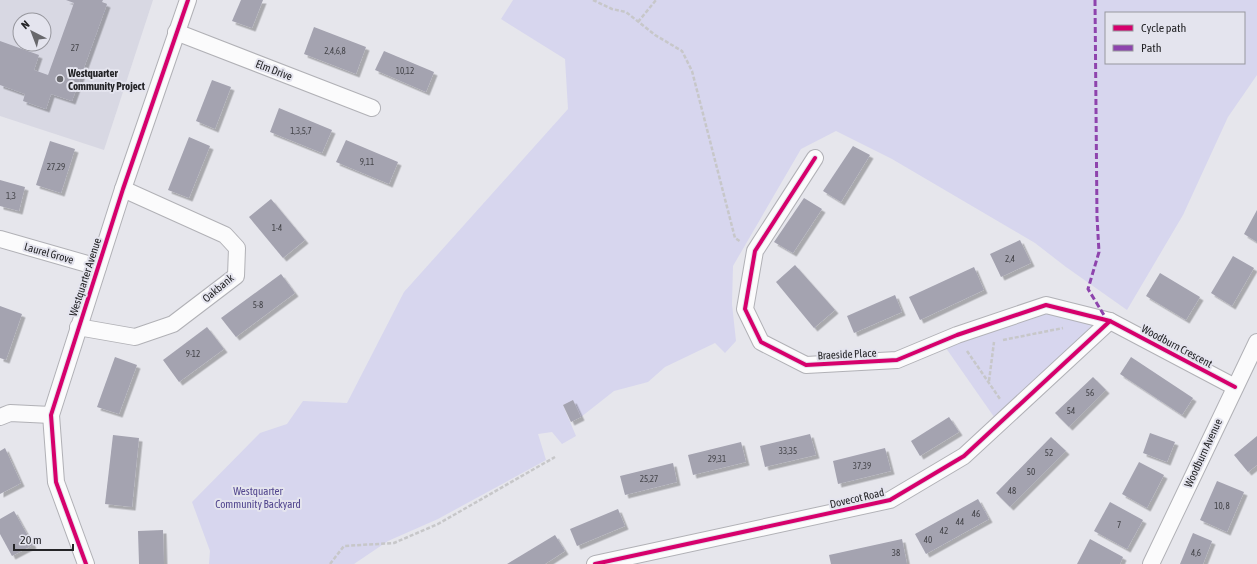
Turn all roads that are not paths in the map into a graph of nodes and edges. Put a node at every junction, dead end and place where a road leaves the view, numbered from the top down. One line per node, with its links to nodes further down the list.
1 (188, 0): 2 (street, Westquarter Avenue)
2 (176, 32): 3 (street, Elm Drive); 5 (street, Westquarter Avenue)
3 (372, 108)
4 (815, 158): 8 (street, Braeside Place)
5 (123, 189): 7 (street, Westquarter Avenue); 9 (street, Oakbank)
6 (0, 239): 7 (street, Laurel Grove)
7 (98, 267): 9 (street, Westquarter Avenue)
8 (1110, 321): 11 (street, Woodburn Crescent); 15 (street, Dovecot Road)
9 (78, 328): 12 (street, Westquarter Avenue)
10 (1257, 342): 11 (street, Woodburn Avenue)
11 (1234, 387): 16 (street, Woodburn Avenue)
12 (51, 415): 13 (street); 14 (street, Westquarter Avenue)
13 (0, 417)
14 (82, 562)
15 (595, 564)
16 (1151, 564)

